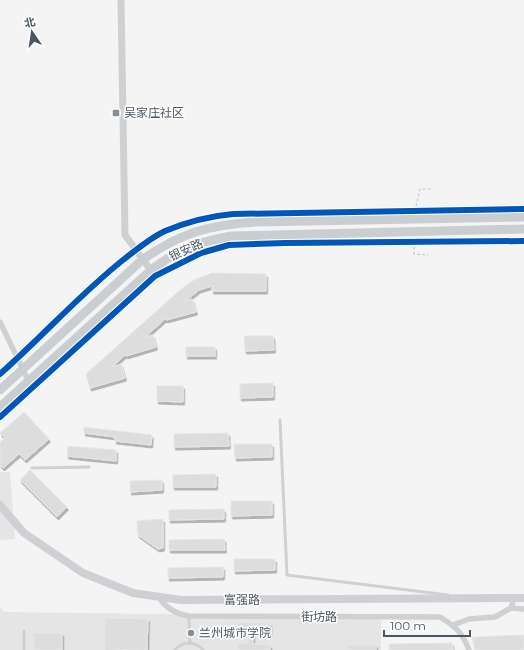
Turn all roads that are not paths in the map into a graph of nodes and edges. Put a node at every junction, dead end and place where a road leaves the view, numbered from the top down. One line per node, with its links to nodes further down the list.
1 (122, 0): 6 (street)
2 (524, 208): 6 (lane)
3 (524, 217): 7 (main road, 银安路)
4 (524, 229): 8 (main road, 银安路)
5 (524, 241): 8 (lane)
6 (135, 250): 7 (street); 10 (lane)
7 (142, 260): 8 (street); 13 (main road, 银安路)
8 (153, 273): 15 (main road, 银安路); 18 (lane)
9 (0, 322): 10 (street)
10 (18, 359): 12 (lane); 13 (street)
11 (0, 368): 12 (lane)
12 (6, 369): 14 (lane)
13 (23, 369): 15 (street); 16 (main road, 银安路)
14 (0, 374)
15 (28, 380): 17 (main road, 银安路)
16 (0, 390)
17 (0, 407)
18 (0, 417)
19 (280, 420): 25 (lane)
20 (89, 466): 21 (lane)
21 (32, 468)
22 (0, 505): 24 (main road, 富强路)
23 (524, 595): 26 (street, 富强路)
24 (160, 597): 25 (main road, 富强路); 30 (street, 街坊路)
25 (502, 598): 26 (main road, 富强路)
26 (514, 598): 27 (main road, 富强路); 28 (street)
27 (524, 598)
28 (511, 608): 29 (street); 31 (street)
29 (524, 609)
30 (189, 616): 31 (street, 街坊路); 33 (lane)
31 (453, 625): 37 (street, 街坊路)
32 (24, 631): 34 (lane)
33 (190, 643): 35 (lane); 36 (lane)
34 (24, 650)
35 (175, 650)
36 (203, 650)
37 (469, 650)

